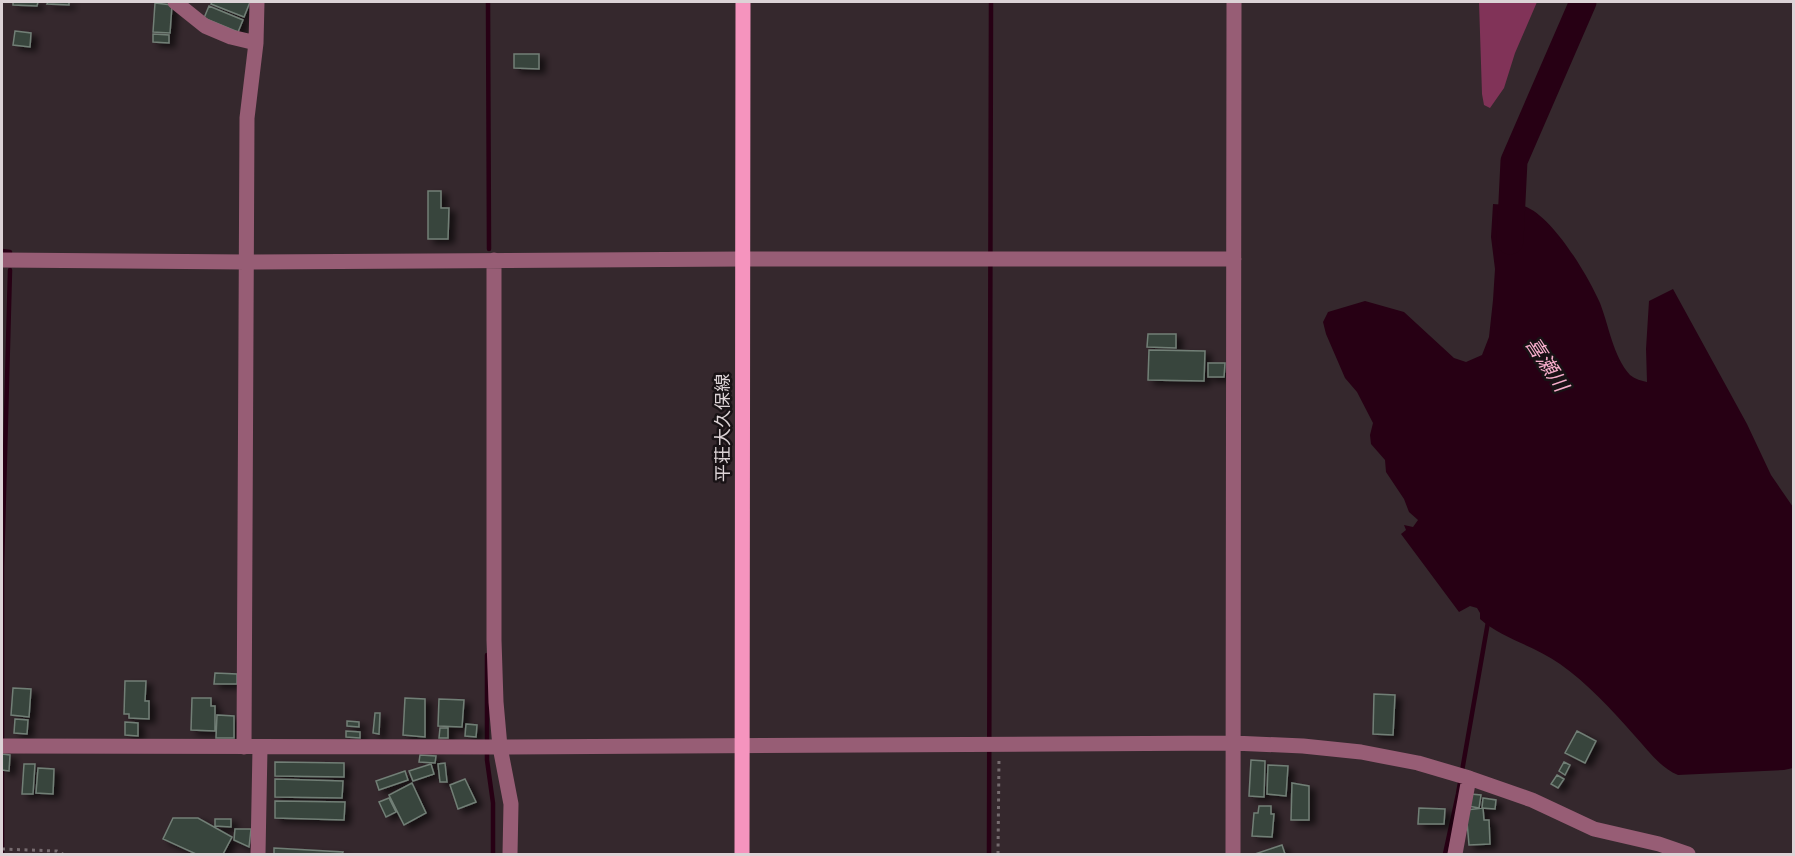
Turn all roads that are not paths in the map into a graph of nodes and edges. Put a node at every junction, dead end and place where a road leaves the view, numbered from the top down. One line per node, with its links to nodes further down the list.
1 (175, 2): 5 (street)
2 (257, 2): 5 (street)
3 (743, 2): 6 (main road, 平荘大久保線)
4 (1234, 2): 7 (street)
5 (256, 43): 10 (street)
6 (743, 259): 7 (street); 9 (street); 13 (main road, 平荘大久保線)
7 (1234, 259): 11 (street)
8 (2, 260): 10 (street)
9 (494, 260): 10 (street); 15 (street)
10 (246, 262): 14 (street)
11 (1233, 743): 13 (street); 17 (street); 21 (street)
12 (2, 746): 14 (street)
13 (741, 746): 15 (street); 20 (main road, 平荘大久保線)
14 (244, 747): 16 (street)
15 (500, 747): 16 (street); 19 (street)
16 (260, 748): 18 (street)
17 (1469, 778): 22 (street); 23 (street)
18 (258, 855)
19 (510, 855)
20 (742, 855)
21 (1233, 855)
22 (1455, 855)
23 (1688, 855)

